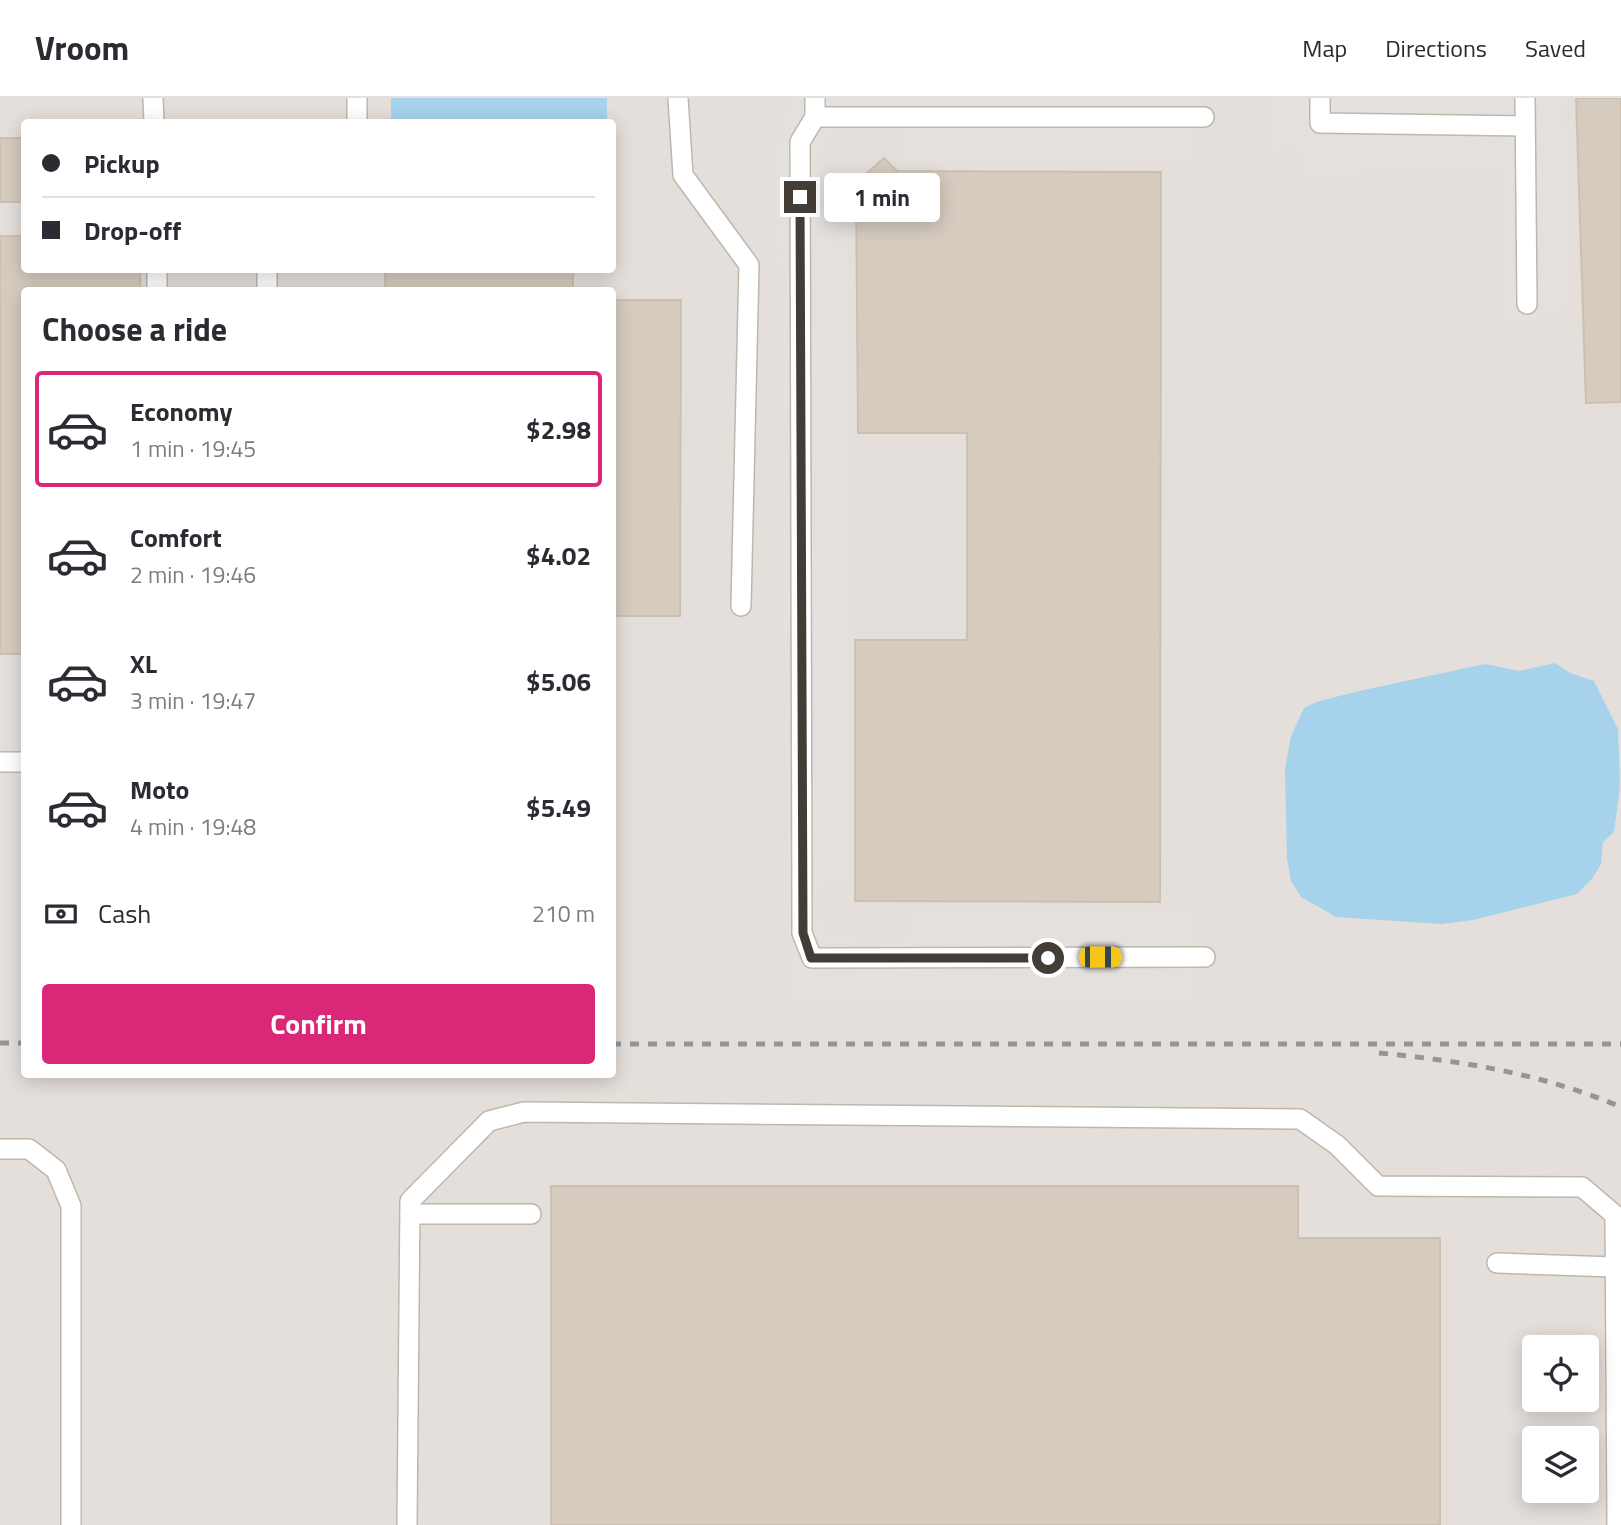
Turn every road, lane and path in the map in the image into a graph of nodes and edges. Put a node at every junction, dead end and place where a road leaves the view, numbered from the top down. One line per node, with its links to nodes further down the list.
1 (153, 98): 8 (lane)
2 (357, 98): 9 (lane)
3 (678, 98): 12 (lane)
4 (1320, 98): 10 (lane)
5 (1525, 98): 10 (lane)
6 (815, 107): 7 (lane); 15 (lane)
7 (1204, 117)
8 (154, 119)
9 (356, 119)
10 (1525, 126): 11 (lane)
11 (1527, 304)
12 (741, 606)
13 (0, 762): 14 (lane)
14 (21, 762)
15 (1205, 957)
16 (0, 1149): 21 (lane)
17 (410, 1214): 18 (lane); 20 (lane); 22 (lane)
18 (530, 1214)
19 (1497, 1263): 20 (lane)
20 (1615, 1267): 23 (lane)
21 (71, 1525)
22 (407, 1525)
23 (1616, 1525)

